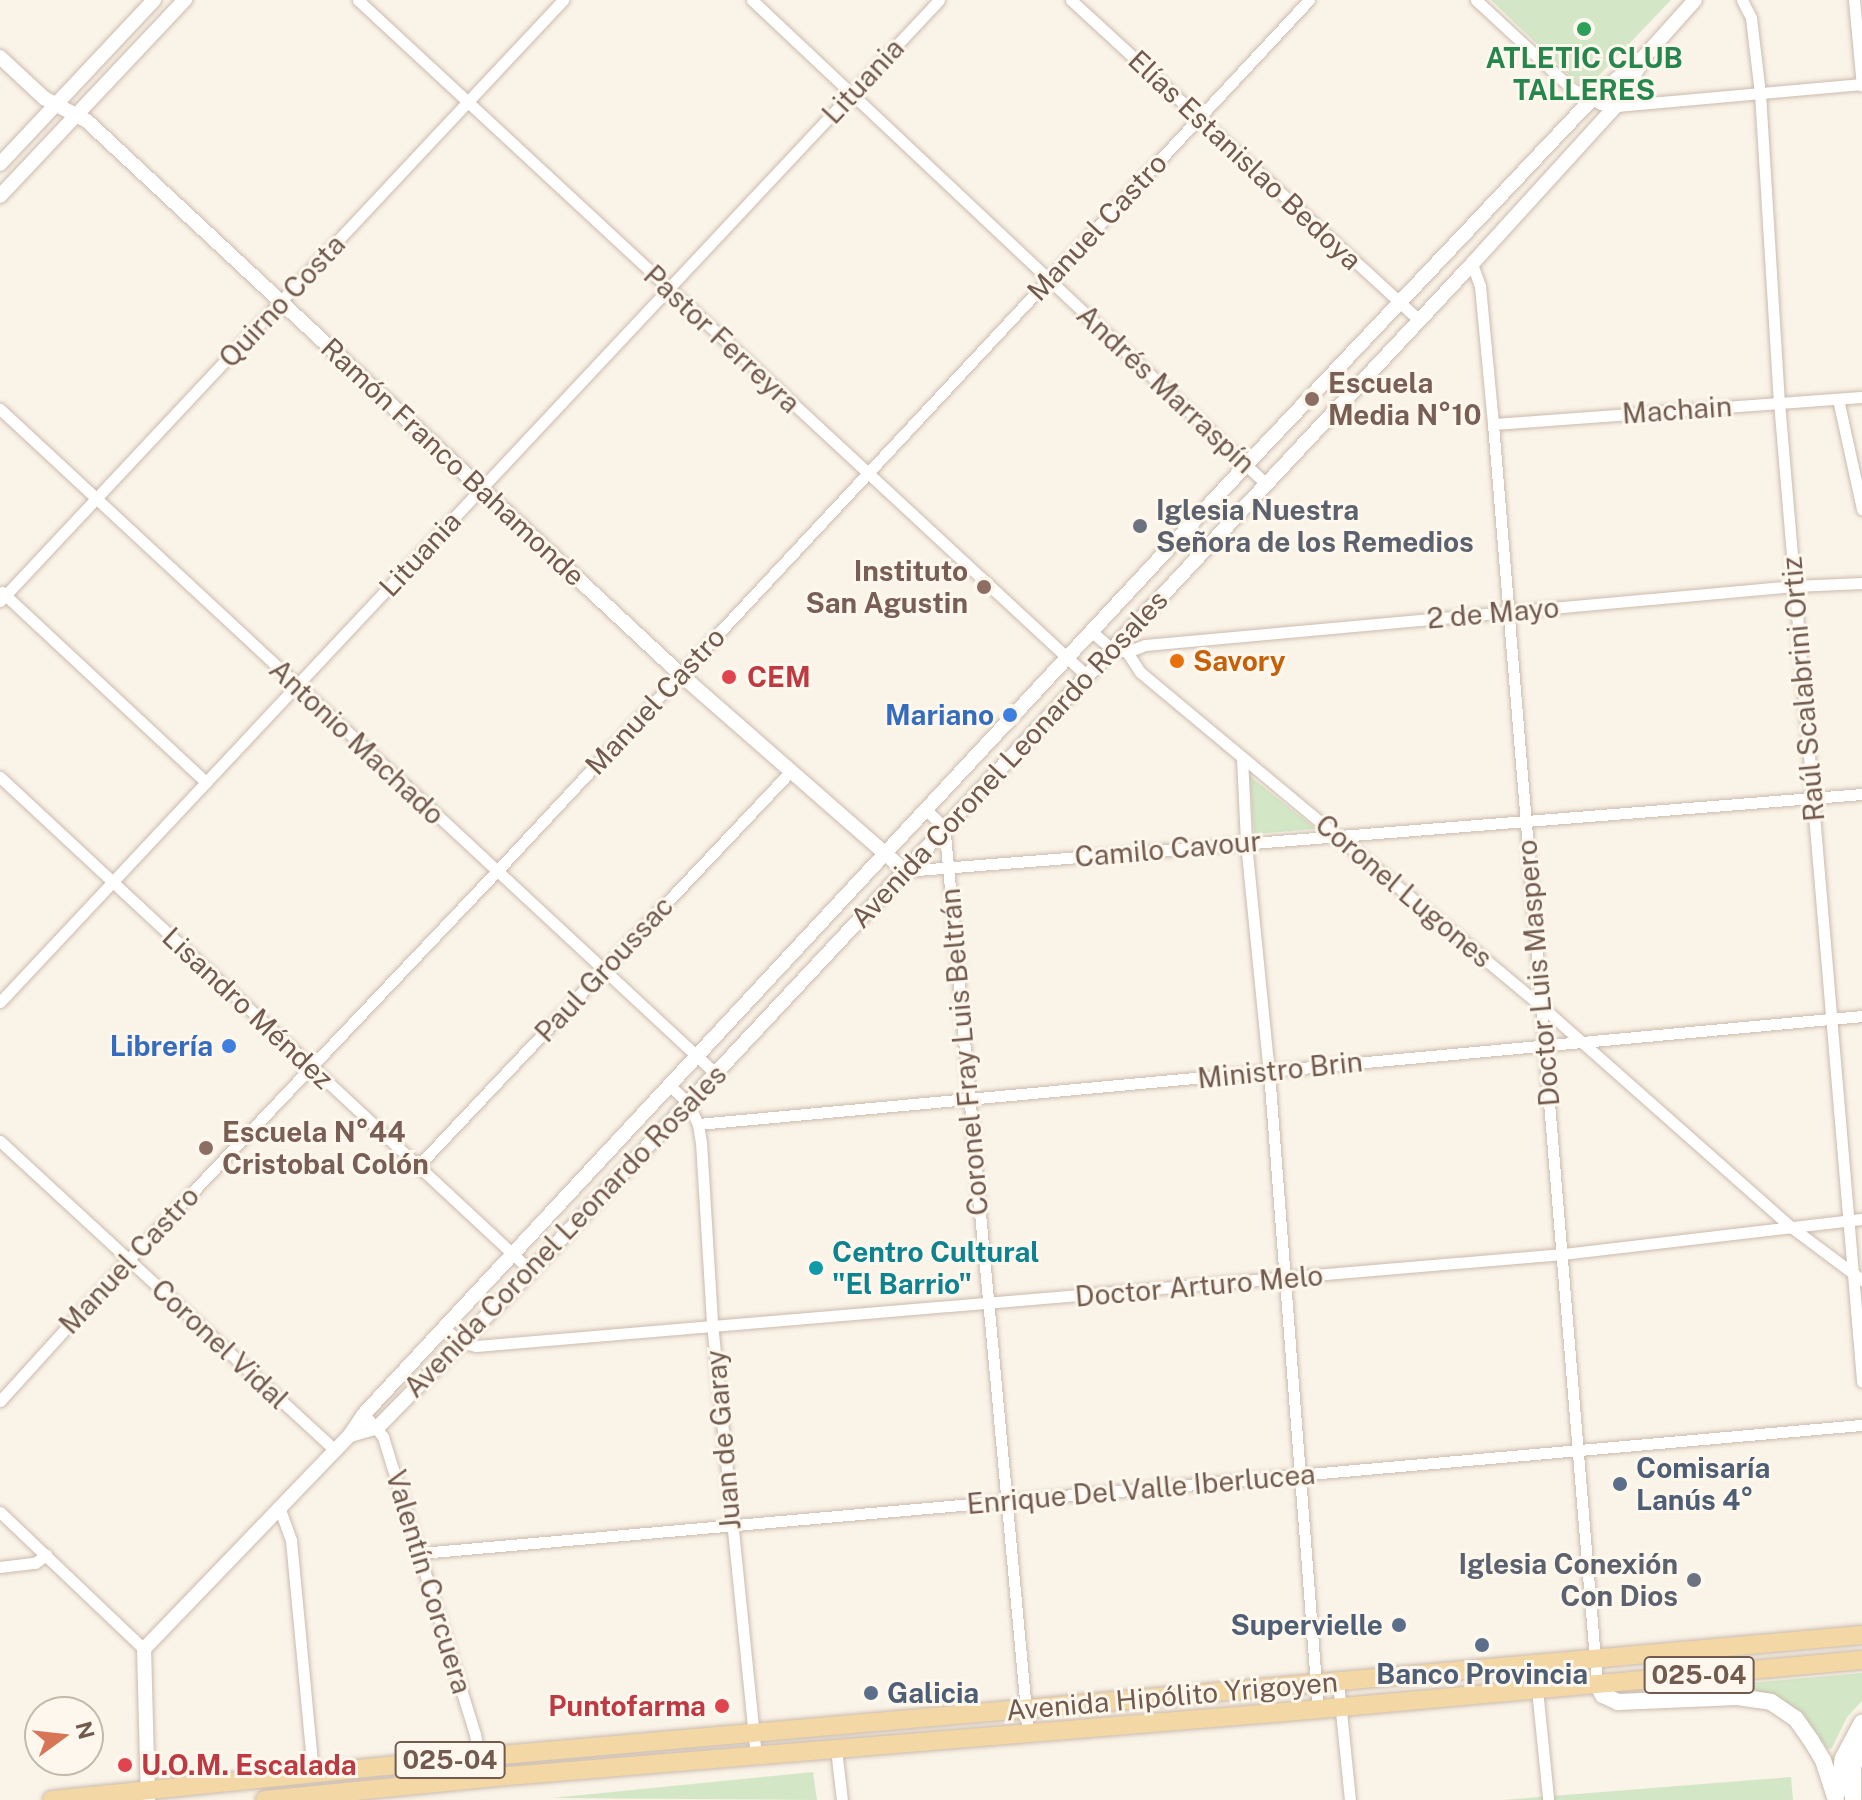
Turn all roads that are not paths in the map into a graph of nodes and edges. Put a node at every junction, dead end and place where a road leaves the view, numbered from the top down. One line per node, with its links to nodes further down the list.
1 (154, 0): 20 (street)
2 (185, 0): 22 (street)
3 (358, 0): 19 (street, Pastor Ferreyra)
4 (563, 0): 19 (street, Quirno Costa)
5 (752, 0): 17 (street, Andrés Marraspín)
6 (939, 0): 17 (street, Lituania)
7 (1071, 0): 23 (street, Elías Estanislao Bedoya)
8 (1309, 0): 23 (street, Manuel Castro)
9 (1476, 0): 18 (street)
10 (1695, 0): 14 (street, Avenida Coronel Leonardo Rosales)
11 (1742, 0): 16 (street, Raúl Scalabrini Ortiz)
12 (1854, 0): 15 (street)
13 (0, 57): 20 (street, Ramón Franco Bahamonde)
14 (1644, 57): 18 (street, Avenida Coronel Leonardo Rosales); 21 (street, Avenida Coronel Leonardo Rosales)
15 (1862, 85): 16 (street)
16 (1760, 93): 21 (street); 34 (street, Raúl Scalabrini Ortiz)
17 (852, 94): 27 (street, Andrés Marraspín); 28 (street, Lituania)
18 (1591, 100): 21 (street); 30 (street, Avenida Coronel Leonardo Rosales)
19 (468, 101): 28 (street, Pastor Ferreyra); 29 (street, Quirno Costa)
20 (56, 105): 22 (street, Ramón Franco Bahamonde); 24 (street)
21 (1616, 106): 26 (street, Avenida Coronel Leonardo Rosales)
22 (75, 115): 25 (street); 29 (street, Ramón Franco Bahamonde)
23 (1200, 117): 27 (street, Manuel Castro); 30 (street, Elías Estanislao Bedoya)
24 (0, 164)
25 (0, 196)
26 (1472, 264): 31 (street, Avenida Coronel Leonardo Rosales); 36 (street, Doctor Luis Maspero)
27 (1048, 278): 37 (street, Andrés Marraspín); 38 (street, Manuel Castro)
28 (667, 289): 38 (street, Pastor Ferreyra); 40 (street, Lituania)
29 (281, 301): 40 (street, Ramón Franco Bahamonde); 41 (street, Quirno Costa)
30 (1401, 304): 31 (street, Elías Estanislao Bedoya); 37 (street, Avenida Coronel Leonardo Rosales)
31 (1419, 320): 39 (street, Avenida Coronel Leonardo Rosales)
32 (1862, 397): 33 (street, Machain)
33 (1838, 399): 34 (street, Machain); 42 (street)
34 (1779, 402): 36 (street, Machain); 44 (street, Raúl Scalabrini Ortiz)
35 (0, 409): 41 (street, Antonio Machado)
36 (1493, 424): 46 (street, Doctor Luis Maspero)
37 (1247, 464): 39 (street, Andrés Marraspín); 47 (street, Avenida Coronel Leonardo Rosales)
38 (867, 472): 49 (street, Pastor Ferreyra); 50 (street, Manuel Castro)
39 (1264, 482): 48 (street, Avenida Coronel Leonardo Rosales)
40 (482, 488): 50 (street, Ramón Franco Bahamonde); 52 (street, Lituania)
41 (97, 500): 45 (street, Quirno Costa); 52 (street, Antonio Machado)
42 (1862, 509)
43 (1862, 583): 44 (street, 2 de Mayo)
44 (1794, 586): 46 (street, 2 de Mayo); 58 (street, Raúl Scalabrini Ortiz)
45 (2, 595): 56 (street)
46 (1506, 611): 48 (street, 2 de Mayo); 60 (street, Doctor Luis Maspero)
47 (1091, 631): 48 (street, Coronel Lugones); 49 (street, Avenida Coronel Leonardo Rosales)
48 (1119, 651): 51 (street, Avenida Coronel Leonardo Rosales); 53 (street, Coronel Lugones)
49 (1067, 656): 51 (street, Pastor Ferreyra); 59 (street, Avenida Coronel Leonardo Rosales)
50 (680, 674): 54 (street, Ramón Franco Bahamonde); 67 (street, Manuel Castro)
51 (1087, 676): 61 (street, Avenida Coronel Leonardo Rosales)
52 (296, 685): 56 (street, Lituania); 67 (street, Antonio Machado)
53 (1242, 757): 62 (street, Coronel Lugones); 63 (street)
54 (790, 772): 64 (street, Ramón Franco Bahamonde); 69 (street, Paul Groussac)
55 (0, 777): 68 (street, Lisandro Méndez)
56 (206, 782): 68 (street, Lituania)
57 (1862, 794): 58 (street, Camilo Cavour)
58 (1812, 798): 60 (street, Camilo Cavour); 73 (street, Raúl Scalabrini Ortiz)
59 (926, 810): 61 (street); 64 (street, Avenida Coronel Leonardo Rosales)
60 (1525, 822): 62 (street, Camilo Cavour); 71 (street, Doctor Luis Maspero)
61 (944, 827): 65 (street, Coronel Fray Luis Beltrán); 66 (street, Avenida Coronel Leonardo Rosales)
62 (1337, 835): 63 (street, Camilo Cavour); 71 (street, Coronel Lugones)
63 (1246, 843): 65 (street, Camilo Cavour); 78 (street)
64 (884, 855): 66 (street, Ramón Franco Bahamonde); 76 (street, Avenida Coronel Leonardo Rosales)
65 (948, 867): 66 (street, Camilo Cavour); 81 (street, Coronel Fray Luis Beltrán)
66 (905, 871): 79 (street, Avenida Coronel Leonardo Rosales)
67 (496, 872): 69 (street, Antonio Machado); 77 (street, Manuel Castro)
68 (113, 883): 70 (street, Lituania); 77 (street, Lisandro Méndez)
69 (602, 970): 76 (street, Antonio Machado); 85 (street, Paul Groussac)
70 (0, 1002)
71 (1540, 1005): 74 (street, Coronel Lugones); 75 (street, Doctor Luis Maspero)
72 (1862, 1016): 73 (street, Ministro Brin)
73 (1831, 1018): 74 (street, Ministro Brin); 87 (street, Raúl Scalabrini Ortiz)
74 (1580, 1040): 75 (street, Ministro Brin); 88 (street, Coronel Lugones)
75 (1544, 1043): 78 (street, Ministro Brin); 89 (street, Doctor Luis Maspero)
76 (697, 1055): 79 (street, Antonio Machado); 80 (street, Avenida Coronel Leonardo Rosales)
77 (312, 1067): 85 (street, Lisandro Méndez); 91 (street, Manuel Castro)
78 (1269, 1072): 81 (street, Ministro Brin); 94 (street)
79 (715, 1073): 82 (street, Avenida Coronel Leonardo Rosales)
80 (669, 1085): 82 (street); 90 (street, Avenida Coronel Leonardo Rosales)
81 (969, 1101): 83 (street, Ministro Brin); 96 (street, Coronel Fray Luis Beltrán)
82 (688, 1103): 83 (street); 92 (street, Avenida Coronel Leonardo Rosales)
83 (698, 1124): 97 (street, Juan de Garay)
84 (0, 1141): 91 (street, Coronel Vidal)
85 (418, 1166): 90 (street, Lisandro Méndez)
86 (1862, 1219): 87 (street, Doctor Arturo Melo)
87 (1848, 1220): 88 (street, Doctor Arturo Melo); 93 (street, Raúl Scalabrini Ortiz)
88 (1791, 1227): 89 (street, Doctor Arturo Melo); 93 (street, Coronel Lugones)
89 (1563, 1254): 94 (street, Doctor Arturo Melo); 107 (street, Doctor Luis Maspero)
90 (513, 1256): 92 (street, Lisandro Méndez); 98 (street, Avenida Coronel Leonardo Rosales)
91 (128, 1260): 101 (street, Manuel Castro); 106 (street, Coronel Vidal)
92 (531, 1271): 99 (street, Avenida Coronel Leonardo Rosales)
93 (1852, 1271): 95 (street, Coronel Lugones); 100 (street, Raúl Scalabrini Ortiz)
94 (1283, 1279): 96 (street, Doctor Arturo Melo); 108 (street)
95 (1862, 1280)
96 (987, 1305): 97 (street, Doctor Arturo Melo); 109 (street, Coronel Fray Luis Beltrán)
97 (712, 1323): 99 (street, Doctor Arturo Melo); 112 (street, Juan de Garay)
98 (445, 1329): 99 (street); 102 (street, Avenida Coronel Leonardo Rosales)
99 (460, 1342): 104 (street, Avenida Coronel Leonardo Rosales)
100 (1862, 1381)
101 (0, 1401)
102 (364, 1414): 104 (street, Valentín Corcuera); 105 (street, Avenida Coronel Leonardo Rosales)
103 (1862, 1425): 107 (street, Enrique Del Valle Iberlucea)
104 (378, 1427): 105 (street, Avenida Coronel Leonardo Rosales); 113 (street, Valentín Corcuera)
105 (350, 1435): 106 (street, Avenida Coronel Leonardo Rosales)
106 (334, 1449): 110 (street, Avenida Coronel Leonardo Rosales)
107 (1580, 1449): 108 (street, Enrique Del Valle Iberlucea); 118 (street, Doctor Luis Maspero)
108 (1298, 1475): 109 (street, Enrique Del Valle Iberlucea); 121 (street)
109 (1005, 1502): 112 (street, Enrique Del Valle Iberlucea); 125 (street, Coronel Fray Luis Beltrán)
110 (279, 1507): 117 (street, Avenida Coronel Leonardo Rosales); 134 (street)
111 (0, 1512): 114 (street)
112 (731, 1527): 113 (street, Enrique Del Valle Iberlucea); 128 (street, Juan de Garay)
113 (421, 1553): 133 (street, Valentín Corcuera)
114 (46, 1555): 115 (street); 117 (street)
115 (0, 1567)
116 (1862, 1635): 118 (main road, Avenida Hipólito Yrigoyen / 025-04)
117 (144, 1649): 135 (street)
118 (1594, 1657): 120 (main road, Avenida Hipólito Yrigoyen / 025-04); 122 (street, Doctor Luis Maspero)
119 (1862, 1660): 122 (main road, Avenida Hipólito Yrigoyen / 025-04)
120 (1338, 1682): 121 (main road, Avenida Hipólito Yrigoyen / 025-04); 124 (street)
121 (1316, 1684): 125 (main road, Avenida Hipólito Yrigoyen / 025-04); 126 (street)
122 (1597, 1684): 123 (main road, Avenida Hipólito Yrigoyen / 025-04); 141 (main road)
123 (1537, 1689): 124 (main road, Avenida Hipólito Yrigoyen / 025-04); 136 (street)
124 (1340, 1707): 126 (main road, Avenida Hipólito Yrigoyen / 025-04); 140 (street)
125 (1026, 1708): 128 (main road, Avenida Hipólito Yrigoyen / 025-04); 129 (street, Coronel Fray Luis Beltrán)
126 (1318, 1710): 129 (main road, Avenida Hipólito Yrigoyen / 025-04)
127 (1862, 1723): 141 (main road)
128 (753, 1732): 132 (street, Juan de Garay); 133 (main road, Avenida Hipólito Yrigoyen / 025-04)
129 (1028, 1732): 131 (main road, Avenida Hipólito Yrigoyen / 025-04)
130 (1862, 1744): 142 (main road)
131 (836, 1749): 132 (main road, Avenida Hipólito Yrigoyen / 025-04); 139 (street)
132 (756, 1755): 138 (main road, Avenida Hipólito Yrigoyen / 025-04)
133 (479, 1757): 134 (main road, Avenida Hipólito Yrigoyen / 025-04)
134 (313, 1774): 135 (main road, Avenida Hipólito Yrigoyen / 025-04)
135 (148, 1795): 137 (main road, Avenida Hipólito Yrigoyen / 025-04)
136 (1548, 1798)
137 (52, 1800)
138 (265, 1800)
139 (842, 1800)
140 (1350, 1800)
141 (1837, 1800)
142 (1853, 1800)

